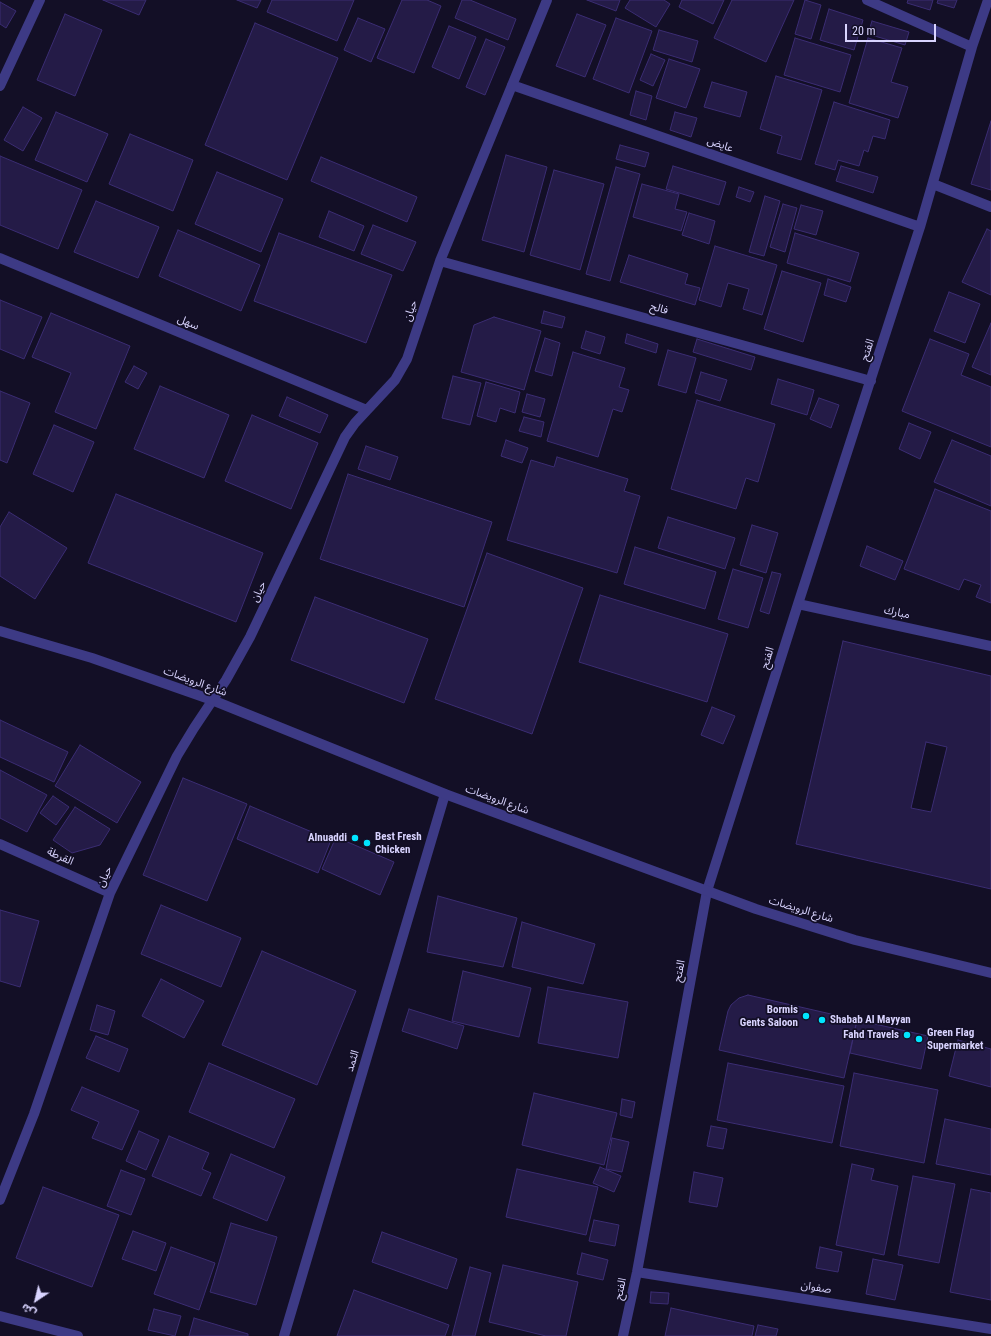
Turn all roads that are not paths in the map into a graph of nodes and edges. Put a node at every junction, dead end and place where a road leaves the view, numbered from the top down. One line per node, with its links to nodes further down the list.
1 (40, 0): 6 (street)
2 (547, 0): 7 (street, حيان)
3 (867, 0): 5 (street)
4 (988, 0): 5 (street, الفتح)
5 (972, 47): 8 (street, الفتح)
6 (0, 86)
7 (512, 86): 10 (street, عايض); 12 (street, حيان)
8 (933, 184): 9 (street); 10 (street, الفتح)
9 (991, 208)
10 (920, 227): 13 (street, الفتح)
11 (0, 258): 14 (street, سهل)
12 (440, 261): 13 (street, فالح); 14 (street, حيان)
13 (871, 381): 15 (street, الفتح)
14 (367, 410): 18 (street, حيان)
15 (798, 604): 17 (street, مبارك); 21 (street, الفتح)
16 (0, 631): 18 (street, شارع الرويضات)
17 (991, 646)
18 (212, 700): 19 (street, شارع الرويضات); 22 (street, حيان)
19 (446, 794): 21 (street, شارع الرويضات); 29 (street, الثمد)
20 (0, 844): 22 (street, القرطة)
21 (707, 892): 23 (street, شارع الرويضات); 25 (street, الفتح)
22 (110, 893): 24 (street, حيان)
23 (991, 973)
24 (0, 1200)
25 (637, 1272): 27 (street, صفوان); 30 (street, الفتح)
26 (0, 1316): 28 (street)
27 (991, 1329)
28 (78, 1336)
29 (284, 1336)
30 (623, 1336)

